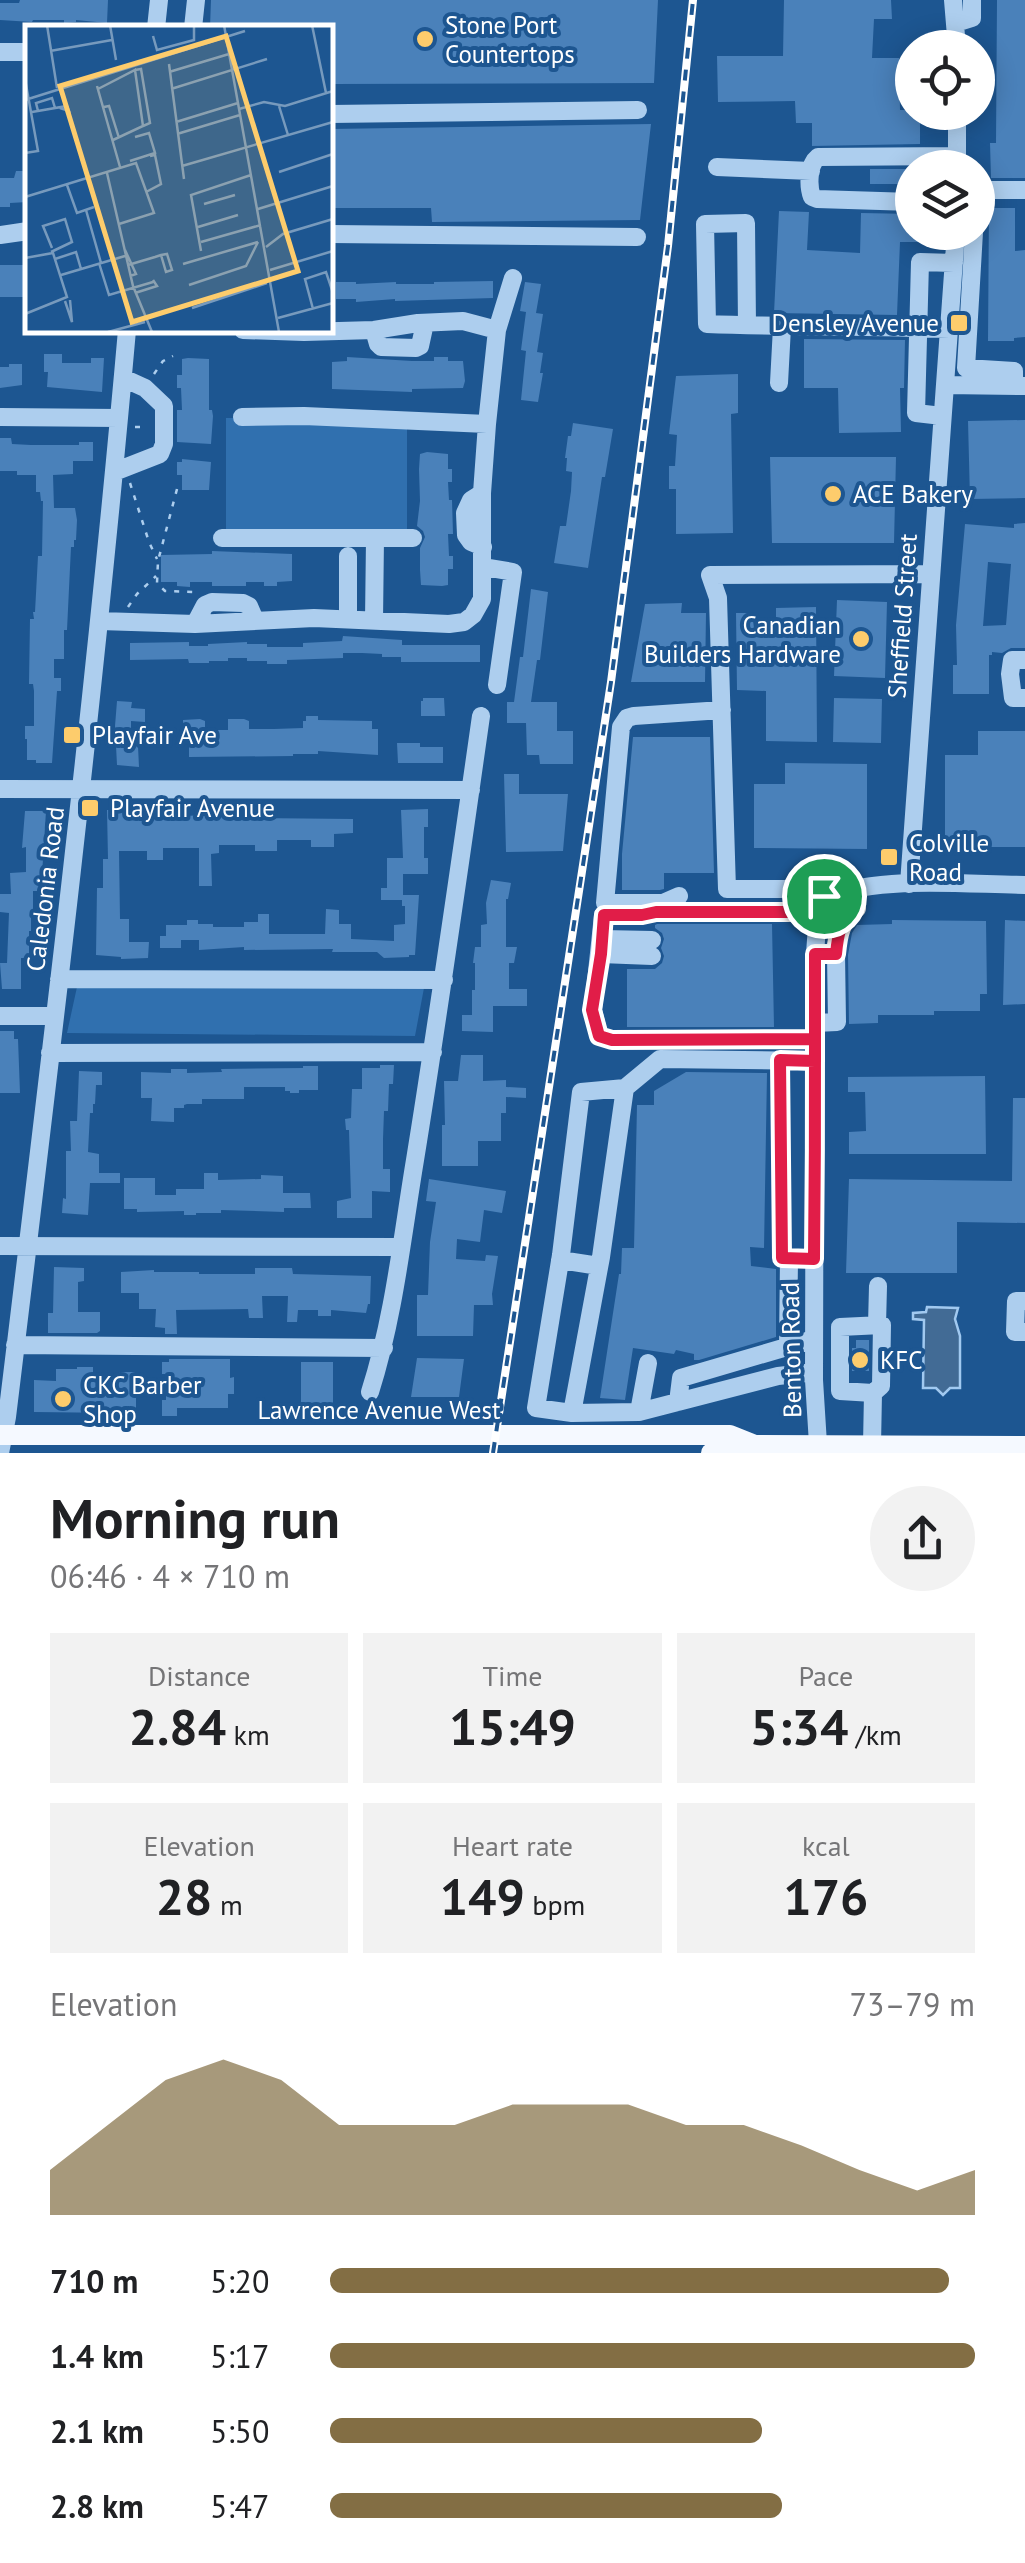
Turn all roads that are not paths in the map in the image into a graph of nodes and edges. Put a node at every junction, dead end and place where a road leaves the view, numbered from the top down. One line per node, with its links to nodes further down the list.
1 (159, 0): 6 (street)
2 (196, 0): 7 (street)
3 (953, 0): 5 (street)
4 (972, 0): 5 (street)
5 (956, 23): 8 (street)
6 (156, 25)
7 (193, 25)
8 (957, 30)
9 (638, 110): 10 (street)
10 (332, 114)
11 (895, 160): 13 (street)
12 (717, 167): 13 (street)
13 (811, 171): 18 (street)
14 (836, 190): 15 (street)
15 (895, 190)
16 (995, 190): 17 (street)
17 (1025, 190)
18 (895, 201)
19 (25, 231): 21 (street)
20 (332, 234): 22 (street)
21 (0, 235)
22 (638, 237)
23 (955, 250): 25 (street, Sheffield Street)
24 (973, 250): 37 (street)
25 (954, 263): 29 (street); 30 (street, Sheffield Street)
26 (513, 278): 31 (street)
27 (747, 326): 27 (street); 28 (street)
28 (782, 327): 29 (street); 35 (street)
29 (918, 328): 30 (street); 38 (street)
30 (950, 329): 36 (street, Sheffield Street)
31 (496, 330): 32 (street); 42 (street)
32 (332, 331)
33 (127, 332): 34 (street, Caledonia Road)
34 (122, 378): 41 (street, Caledonia Road); 43 (street)
35 (779, 383)
36 (946, 385): 37 (street); 38 (street, Sheffield Street)
37 (1019, 386)
38 (942, 416): 49 (street, Sheffield Street)
39 (0, 417): 41 (street)
40 (242, 417): 42 (street)
41 (119, 418): 43 (street, Caledonia Road)
42 (487, 424): 48 (street)
43 (122, 478): 51 (street, Caledonia Road)
44 (222, 538): 45 (street)
45 (375, 538): 46 (street); 52 (street)
46 (413, 538)
47 (348, 556): 50 (street)
48 (484, 567): 53 (street); 54 (street)
49 (930, 574): 58 (street); 63 (street, Sheffield Street)
50 (348, 619): 51 (street); 52 (street)
51 (100, 621): 61 (street, Caledonia Road)
52 (374, 621): 53 (street)
53 (464, 622): 54 (street)
54 (504, 624): 56 (street)
55 (1025, 660): 57 (street)
56 (497, 685)
57 (1025, 698)
58 (722, 710): 66 (street); 67 (street)
59 (481, 716): 62 (street)
60 (0, 789): 61 (street)
61 (82, 790): 62 (street); 72 (street, Caledonia Road)
62 (471, 790): 73 (street)
63 (909, 884): 64 (street); 65 (street)
64 (1025, 885)
65 (854, 888): 67 (street); 71 (street)
66 (679, 896)
67 (821, 904): 68 (street); 70 (street, Benton Road)
68 (601, 947): 69 (street); 76 (street)
69 (652, 948)
70 (815, 954): 71 (street); 76 (street, Benton Road)
71 (836, 954): 76 (street)
72 (59, 978): 73 (street); 75 (street, Caledonia Road)
73 (444, 980): 78 (street)
74 (0, 1016): 75 (street)
75 (54, 1016): 77 (street, Caledonia Road)
76 (815, 1031): 80 (street, Benton Road)
77 (50, 1052): 78 (street); 83 (street, Caledonia Road)
78 (432, 1052): 84 (street)
79 (780, 1060): 80 (street); 81 (street); 85 (street)
80 (815, 1061): 86 (street, Benton Road)
81 (625, 1088): 87 (street); 88 (street)
82 (0, 1246): 83 (street)
83 (27, 1246): 84 (street); 94 (street, Caledonia Road)
84 (400, 1246): 96 (street)
85 (790, 1258): 86 (street); 95 (street)
86 (814, 1259): 93 (street, Benton Road)
87 (560, 1260): 88 (street); 103 (street)
88 (599, 1266): 103 (street)
89 (878, 1286): 91 (street)
90 (1025, 1301): 92 (street)
91 (880, 1325): 100 (street); 100 (street)
92 (1025, 1332)
93 (814, 1338): 95 (street); 98 (street, Benton Road)
94 (16, 1345): 96 (street); 104 (street, Caledonia Road)
95 (788, 1346): 101 (street)
96 (384, 1348): 99 (street)
97 (648, 1363): 102 (street)
98 (814, 1372): 101 (street); 105 (street, Benton Road)
99 (370, 1392)
100 (873, 1393): 107 (street)
101 (678, 1402): 102 (street)
102 (639, 1412): 103 (street)
103 (572, 1413)
104 (1, 1441): 106 (main road, Lawrence Avenue West)
105 (818, 1444): 106 (main road, Lawrence Avenue West); 107 (main road, Lawrence Avenue West)
106 (755, 1445): 109 (main road, Lawrence Avenue West)
107 (872, 1445): 108 (main road, Lawrence Avenue West)
108 (1025, 1446)
109 (710, 1453)

